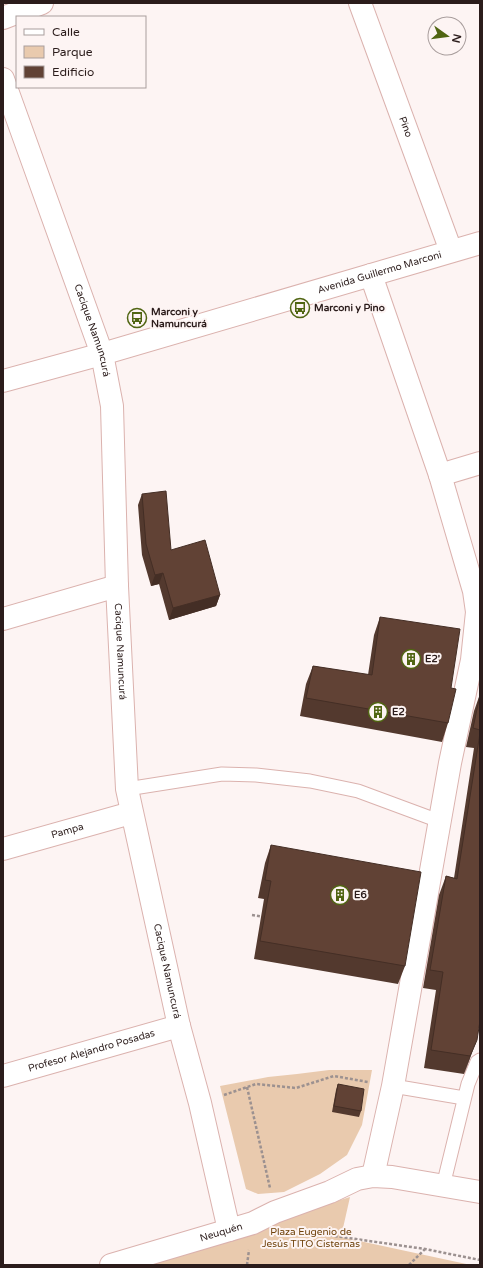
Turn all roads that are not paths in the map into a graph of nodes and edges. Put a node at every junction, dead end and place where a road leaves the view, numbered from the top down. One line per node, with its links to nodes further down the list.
1 (42, 3): 3 (street)
2 (360, 3): 6 (street, Pino)
3 (3, 18)
4 (3, 79): 8 (street, Cacique Namuncurá)
5 (480, 243): 6 (street, Avenida Guillermo Marconi)
6 (451, 251): 7 (street, Avenida Guillermo Marconi)
7 (371, 274): 8 (street, Avenida Guillermo Marconi); 11 (street)
8 (102, 354): 9 (street, Avenida Guillermo Marconi); 12 (street, Cacique Namuncurá)
9 (3, 381)
10 (480, 463): 11 (street)
11 (440, 475): 14 (street)
12 (117, 586): 13 (street); 15 (street, Cacique Namuncurá)
13 (3, 619)
14 (476, 661): 17 (street)
15 (127, 789): 16 (street, Cacique Namuncurá); 17 (lane)
16 (131, 813): 18 (street, Pampa); 19 (street, Cacique Namuncurá)
17 (439, 821): 22 (street)
18 (3, 848)
19 (179, 1026): 21 (street, Profesor Alejandro Posadas); 27 (street, Cacique Namuncurá)
20 (480, 1060): 23 (lane)
21 (3, 1076)
22 (392, 1086): 23 (lane); 24 (street)
23 (464, 1098): 25 (lane)
24 (373, 1176): 25 (street, Neuquén); 27 (street, Neuquén)
25 (443, 1186): 26 (street, Neuquén)
26 (480, 1192)
27 (230, 1230): 28 (street, Neuquén)
28 (111, 1265)

